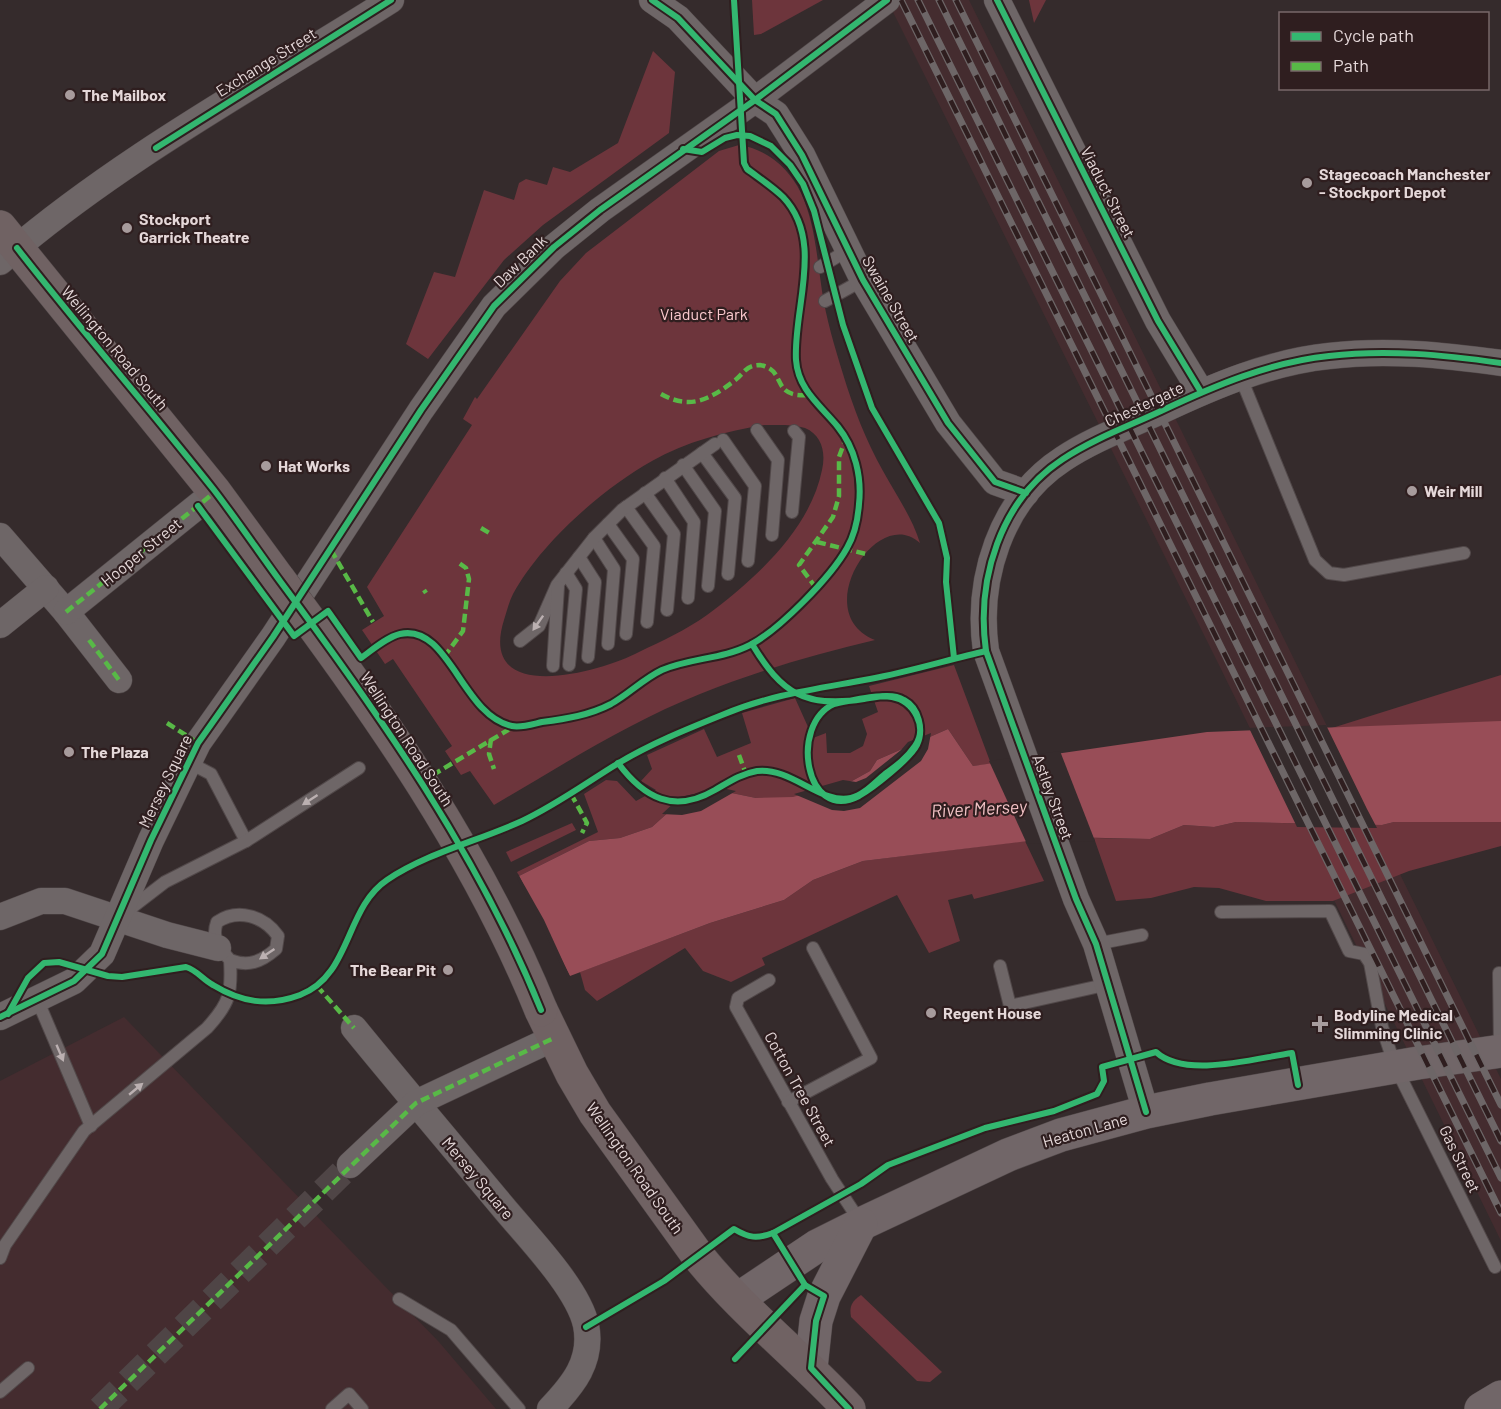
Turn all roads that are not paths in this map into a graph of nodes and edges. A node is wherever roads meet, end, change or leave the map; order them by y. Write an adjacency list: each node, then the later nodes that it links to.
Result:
1 (391, 0): 6 (street, Exchange Street)
2 (652, 0): 5 (street)
3 (887, 0): 5 (street, Daw Bank)
4 (998, 0): 12 (street, Viaduct Street)
5 (755, 100): 7 (street, Swaine Street); 41 (street, Daw Bank)
6 (6, 246): 18 (highway, Wellington Road South)
7 (855, 264): 8 (lane); 9 (lane); 20 (street, Swaine Street)
8 (820, 267)
9 (825, 301)
10 (1501, 363): 11 (street, Chestergate)
11 (1241, 378): 12 (street, Chestergate); 27 (lane)
12 (1201, 392): 20 (street, Chestergate)
13 (757, 430): 24 (lane)
14 (794, 430): 22 (lane)
15 (702, 453): 16 (lane); 29 (lane); 31 (lane)
16 (682, 465): 17 (lane); 33 (lane)
17 (665, 478): 19 (lane); 35 (lane)
18 (215, 492): 37 (street, Hooper Street); 64 (highway, Wellington Road South, bridge)
19 (645, 493): 21 (lane); 36 (lane)
20 (1026, 493): 55 (street, Astley Street)
21 (626, 507): 23 (lane); 38 (lane)
22 (792, 512)
23 (608, 524): 26 (lane); 40 (lane)
24 (772, 535)
25 (0, 536): 34 (street)
26 (594, 538): 28 (lane); 43 (lane)
27 (1464, 553)
28 (579, 557): 30 (lane); 44 (lane)
29 (748, 561)
30 (566, 573): 32 (lane); 45 (lane)
31 (728, 574)
32 (557, 585): 42 (lane, one-way to 42); 46 (lane)
33 (708, 586)
34 (46, 588): 37 (street); 39 (street)
35 (688, 597)
36 (667, 610)
37 (66, 612): 47 (street)
38 (647, 622)
39 (0, 625)
40 (626, 634)
41 (273, 637): 48 (street, Mersey Square)
42 (520, 641)
43 (608, 644)
44 (588, 657)
45 (569, 664)
46 (553, 666)
47 (119, 680)
48 (188, 762): 50 (lane); 53 (street, Mersey Square)
49 (359, 768): 50 (lane, one-way to 50)
50 (246, 841): 53 (lane)
51 (1221, 912): 67 (lane, Gas Street)
52 (0, 917): 53 (street)
53 (119, 917): 57 (street); 62 (street)
54 (1142, 935): 55 (lane)
55 (1096, 944): 61 (street, Astley Street)
56 (813, 948): 68 (lane)
57 (224, 954): 57 (lane, one-way to 57); 71 (lane, one-way to 57)
58 (1000, 966): 61 (lane)
59 (1499, 973): 66 (lane)
60 (769, 980): 68 (lane, Cotton Tree Street)
61 (1109, 984): 70 (street, Astley Street)
62 (37, 999): 63 (street); 71 (lane, one-way to 71)
63 (0, 1017)
64 (547, 1024): 69 (street); 77 (highway, Wellington Road South)
65 (354, 1028): 69 (street, Mersey Square)
66 (1501, 1051): 67 (main road, Heaton Lane)
67 (1395, 1066): 70 (main road, Heaton Lane); 75 (lane, Gas Street)
68 (789, 1102): 73 (lane, Cotton Tree Street)
69 (416, 1103): 72 (street); 85 (street, Mersey Square)
70 (1146, 1112): 73 (main road, Heaton Lane)
71 (91, 1126): 74 (lane)
72 (350, 1166)
73 (861, 1224): 77 (main road, Heaton Lane); 79 (main road)
74 (0, 1258)
75 (1495, 1267)
76 (399, 1299): 82 (lane)
77 (738, 1299): 79 (highway, Wellington Road South)
78 (28, 1368): 80 (lane)
79 (811, 1368): 86 (highway, Wellington Road South)
80 (0, 1392)
81 (1501, 1396): 87 (main road)
82 (516, 1406)
83 (332, 1409): 84 (lane)
84 (362, 1409)
85 (550, 1409)
86 (849, 1409)
87 (1481, 1409)

